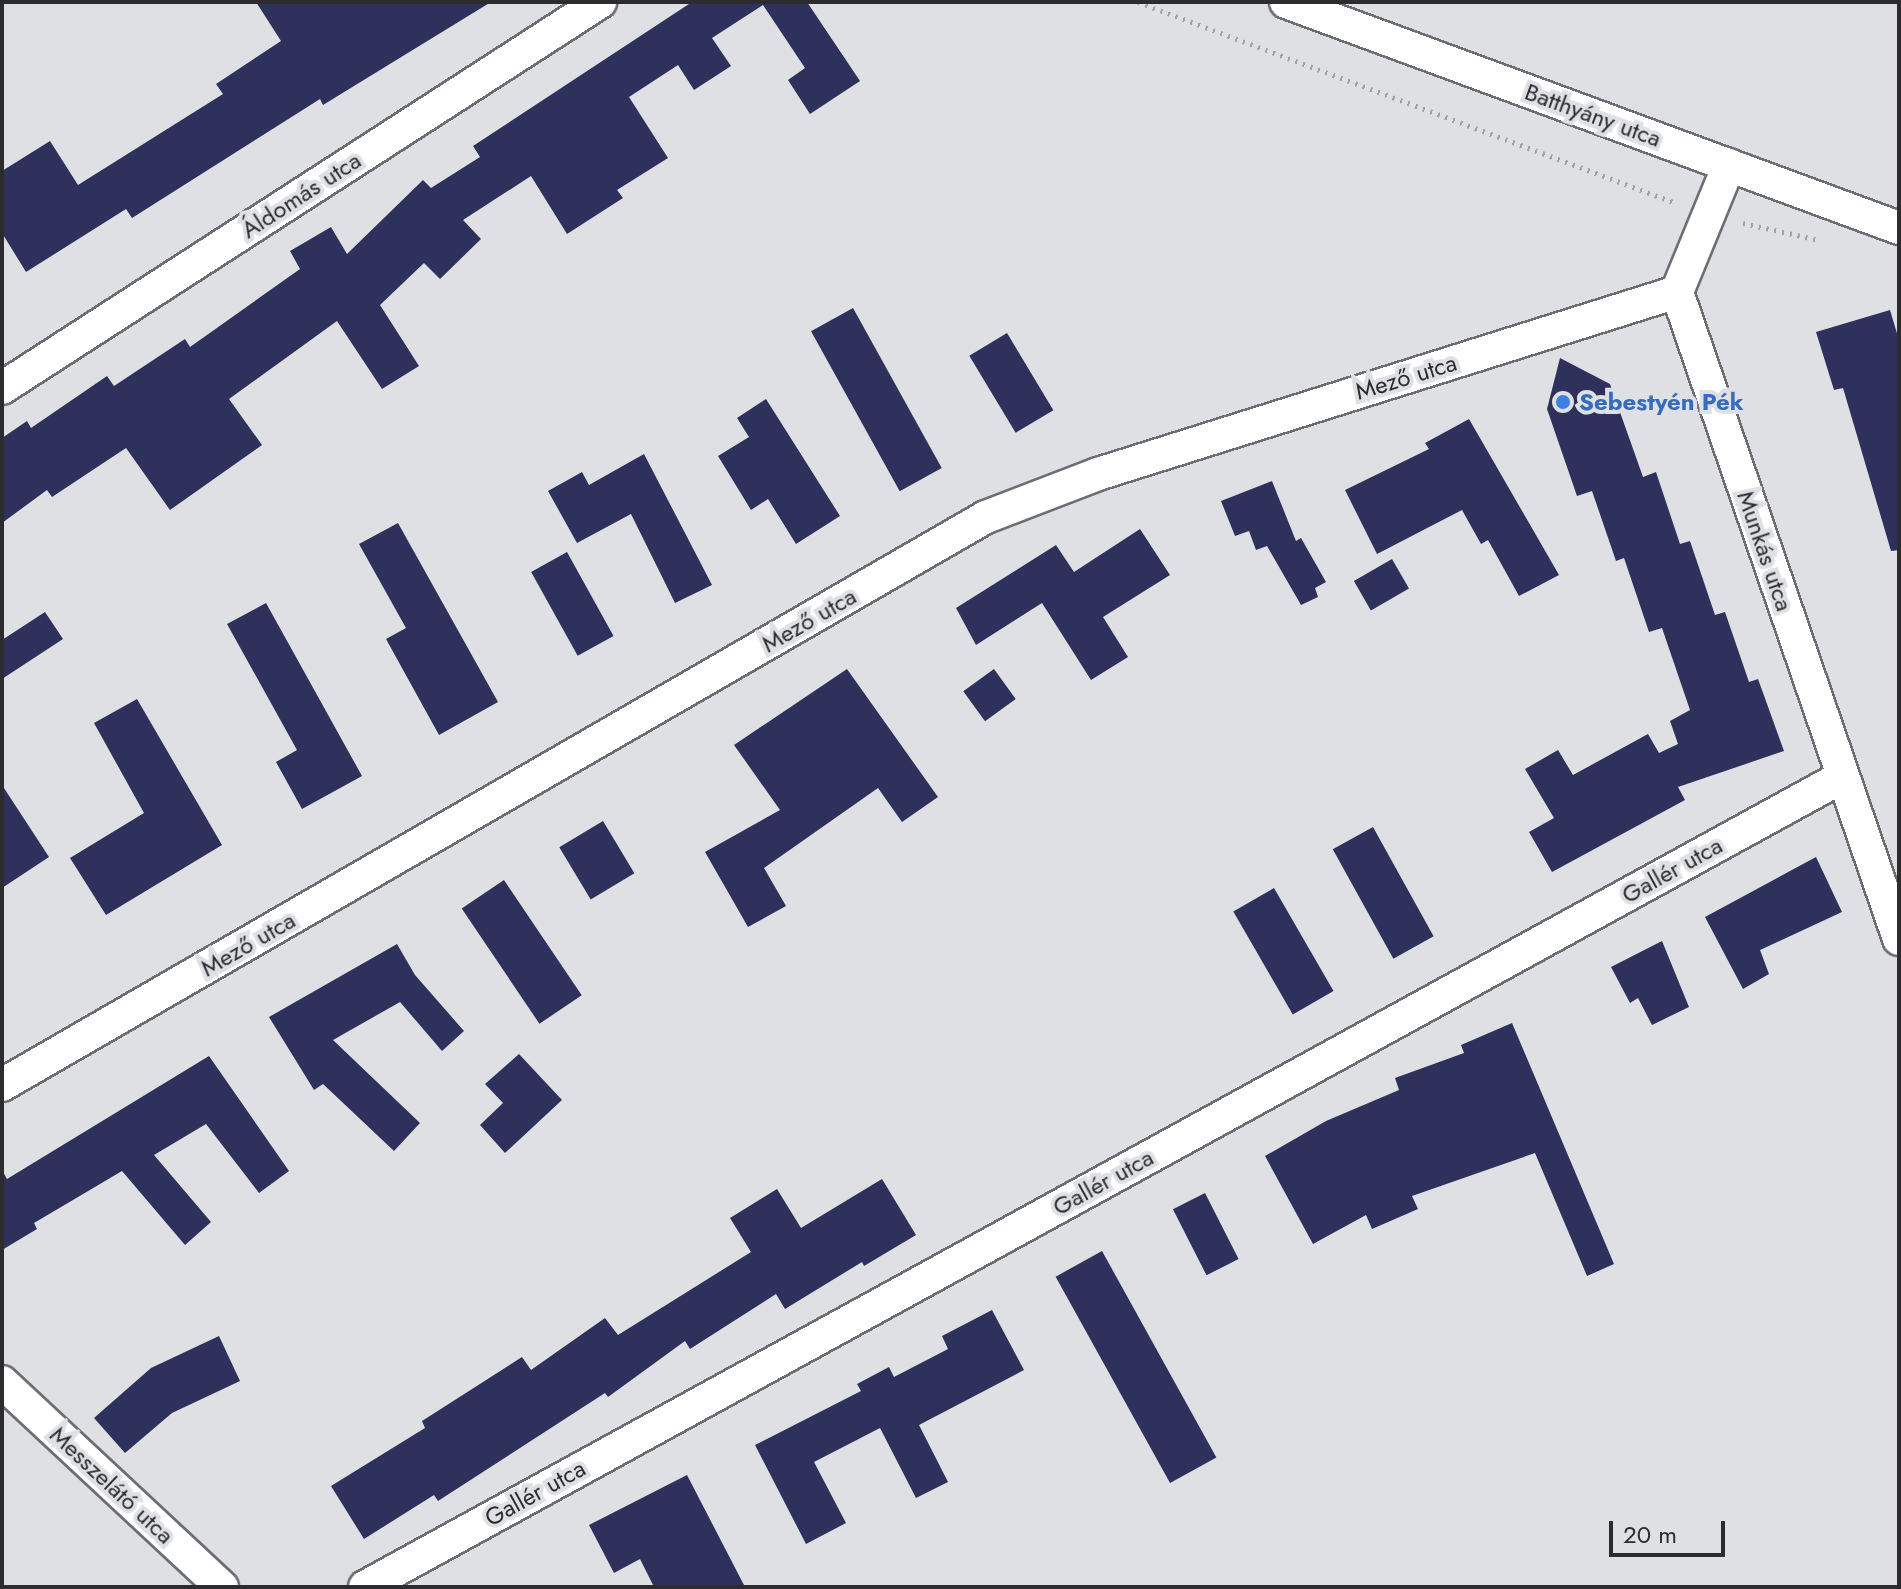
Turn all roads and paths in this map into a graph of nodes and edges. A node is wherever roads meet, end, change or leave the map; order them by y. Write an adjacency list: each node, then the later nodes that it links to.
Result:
1 (600, 2): 9 (street, Áldomás utca)
2 (1138, 2): 5 (path)
3 (1286, 2): 4 (street, Batthyány utca)
4 (1729, 165): 5 (street); 6 (street, Batthyány utca)
5 (1709, 215): 7 (path); 8 (street)
6 (1899, 228)
7 (1825, 241)
8 (1677, 292): 10 (street, Munkás utca); 12 (street, Mező utca)
9 (2, 388)
10 (1842, 777): 11 (street, Munkás utca); 15 (street, Gallér utca)
11 (1899, 939)
12 (2, 1085)
13 (2, 1382): 14 (street, Messzelátó utca)
14 (222, 1587)
15 (365, 1587)

